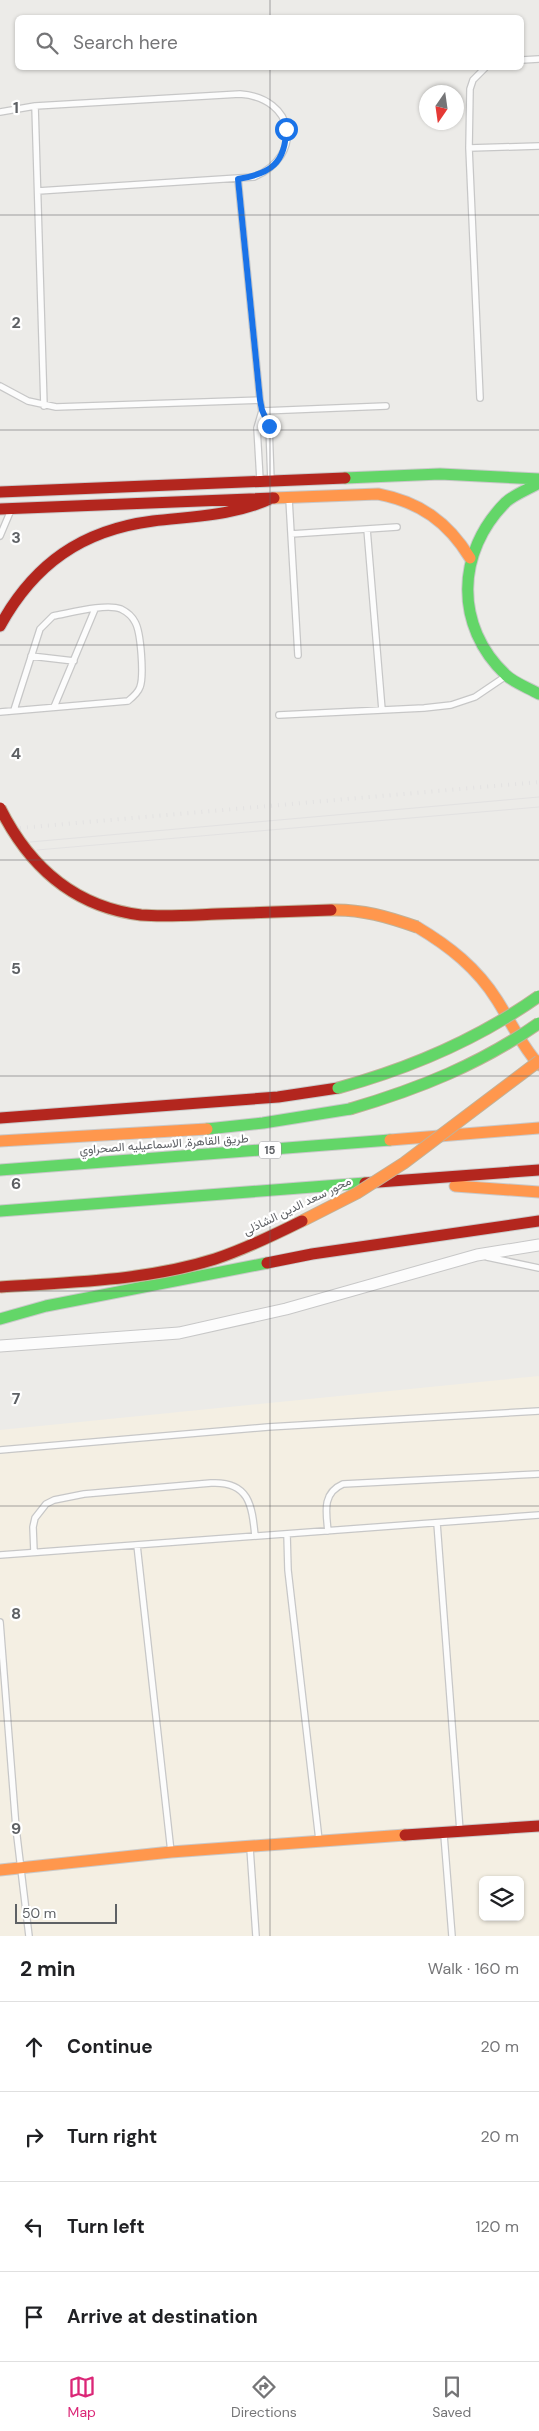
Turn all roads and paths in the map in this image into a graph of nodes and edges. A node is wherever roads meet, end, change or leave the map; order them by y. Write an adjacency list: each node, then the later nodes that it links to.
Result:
1 (539, 58): 2 (lane)
2 (524, 60)
3 (483, 70): 7 (lane)
4 (35, 106): 5 (lane); 8 (lane); 9 (lane)
5 (0, 112)
6 (539, 146): 7 (lane)
7 (469, 148): 11 (lane)
8 (238, 179): 9 (lane); 12 (lane)
9 (38, 191): 13 (lane)
10 (0, 386): 13 (lane)
11 (480, 398)
12 (260, 400): 13 (lane); 15 (lane)
13 (44, 406)
14 (386, 406): 15 (lane)
15 (262, 410): 16 (lane); 16 (lane)
16 (266, 481): 17 (main road); 18 (main road); 20 (main road)
17 (539, 481): 26 (main road)
18 (0, 492)
19 (289, 497): 20 (main road); 24 (lane); 26 (main road)
20 (272, 498): 21 (main road); 28 (main road)
21 (6, 508): 25 (lane)
22 (397, 527): 23 (lane)
23 (367, 529): 24 (lane); 36 (lane)
24 (291, 534): 29 (lane)
25 (0, 536)
26 (470, 558): 32 (main road)
27 (95, 609): 30 (lane); 31 (lane); 34 (lane)
28 (0, 626)
29 (298, 655)
30 (31, 656): 31 (lane); 35 (lane)
31 (74, 661): 34 (lane)
32 (507, 675): 33 (main road); 36 (lane)
33 (539, 694)
34 (54, 707): 35 (lane)
35 (14, 710): 37 (lane)
36 (382, 710): 38 (lane)
37 (0, 712)
38 (278, 715)
39 (0, 808): 43 (main road, bridge)
40 (539, 996): 44 (main road, bridge)
41 (539, 1023): 46 (main road, bridge)
42 (539, 1061): 56 (main road, محور سعد الدين الشاذلى, bridge)
43 (539, 1065)
44 (0, 1118)
45 (539, 1128): 47 (main road, طريق القاهرة, الاسماعيليه الصحراوي / 15)
46 (0, 1141)
47 (0, 1170)
48 (539, 1170): 49 (main road)
49 (395, 1182): 50 (main road); 51 (main road)
50 (539, 1192)
51 (0, 1211)
52 (539, 1221): 57 (main road)
53 (539, 1245): 54 (street)
54 (477, 1255): 55 (lane); 60 (street)
55 (539, 1268)
56 (0, 1287)
57 (46, 1306): 58 (main road); 59 (main road)
58 (0, 1309)
59 (0, 1319)
60 (0, 1346)
61 (539, 1411): 62 (lane)
62 (0, 1450)
63 (539, 1474): 66 (lane)
64 (539, 1516): 65 (lane)
65 (437, 1523): 66 (lane); 74 (lane)
66 (328, 1531): 67 (lane)
67 (286, 1534): 68 (lane); 76 (lane)
68 (255, 1536): 69 (lane); 70 (lane)
69 (137, 1545): 70 (lane); 78 (lane)
70 (34, 1552): 71 (lane)
71 (0, 1555)
72 (0, 1622): 79 (lane)
73 (539, 1826): 74 (main road)
74 (460, 1831): 75 (main road)
75 (444, 1832): 76 (main road); 83 (lane)
76 (319, 1842): 77 (main road)
77 (250, 1846): 78 (main road); 82 (lane)
78 (171, 1852): 79 (main road)
79 (21, 1868): 80 (main road); 81 (lane)
80 (0, 1870)
81 (29, 1936)
82 (256, 1936)
83 (452, 1936)

